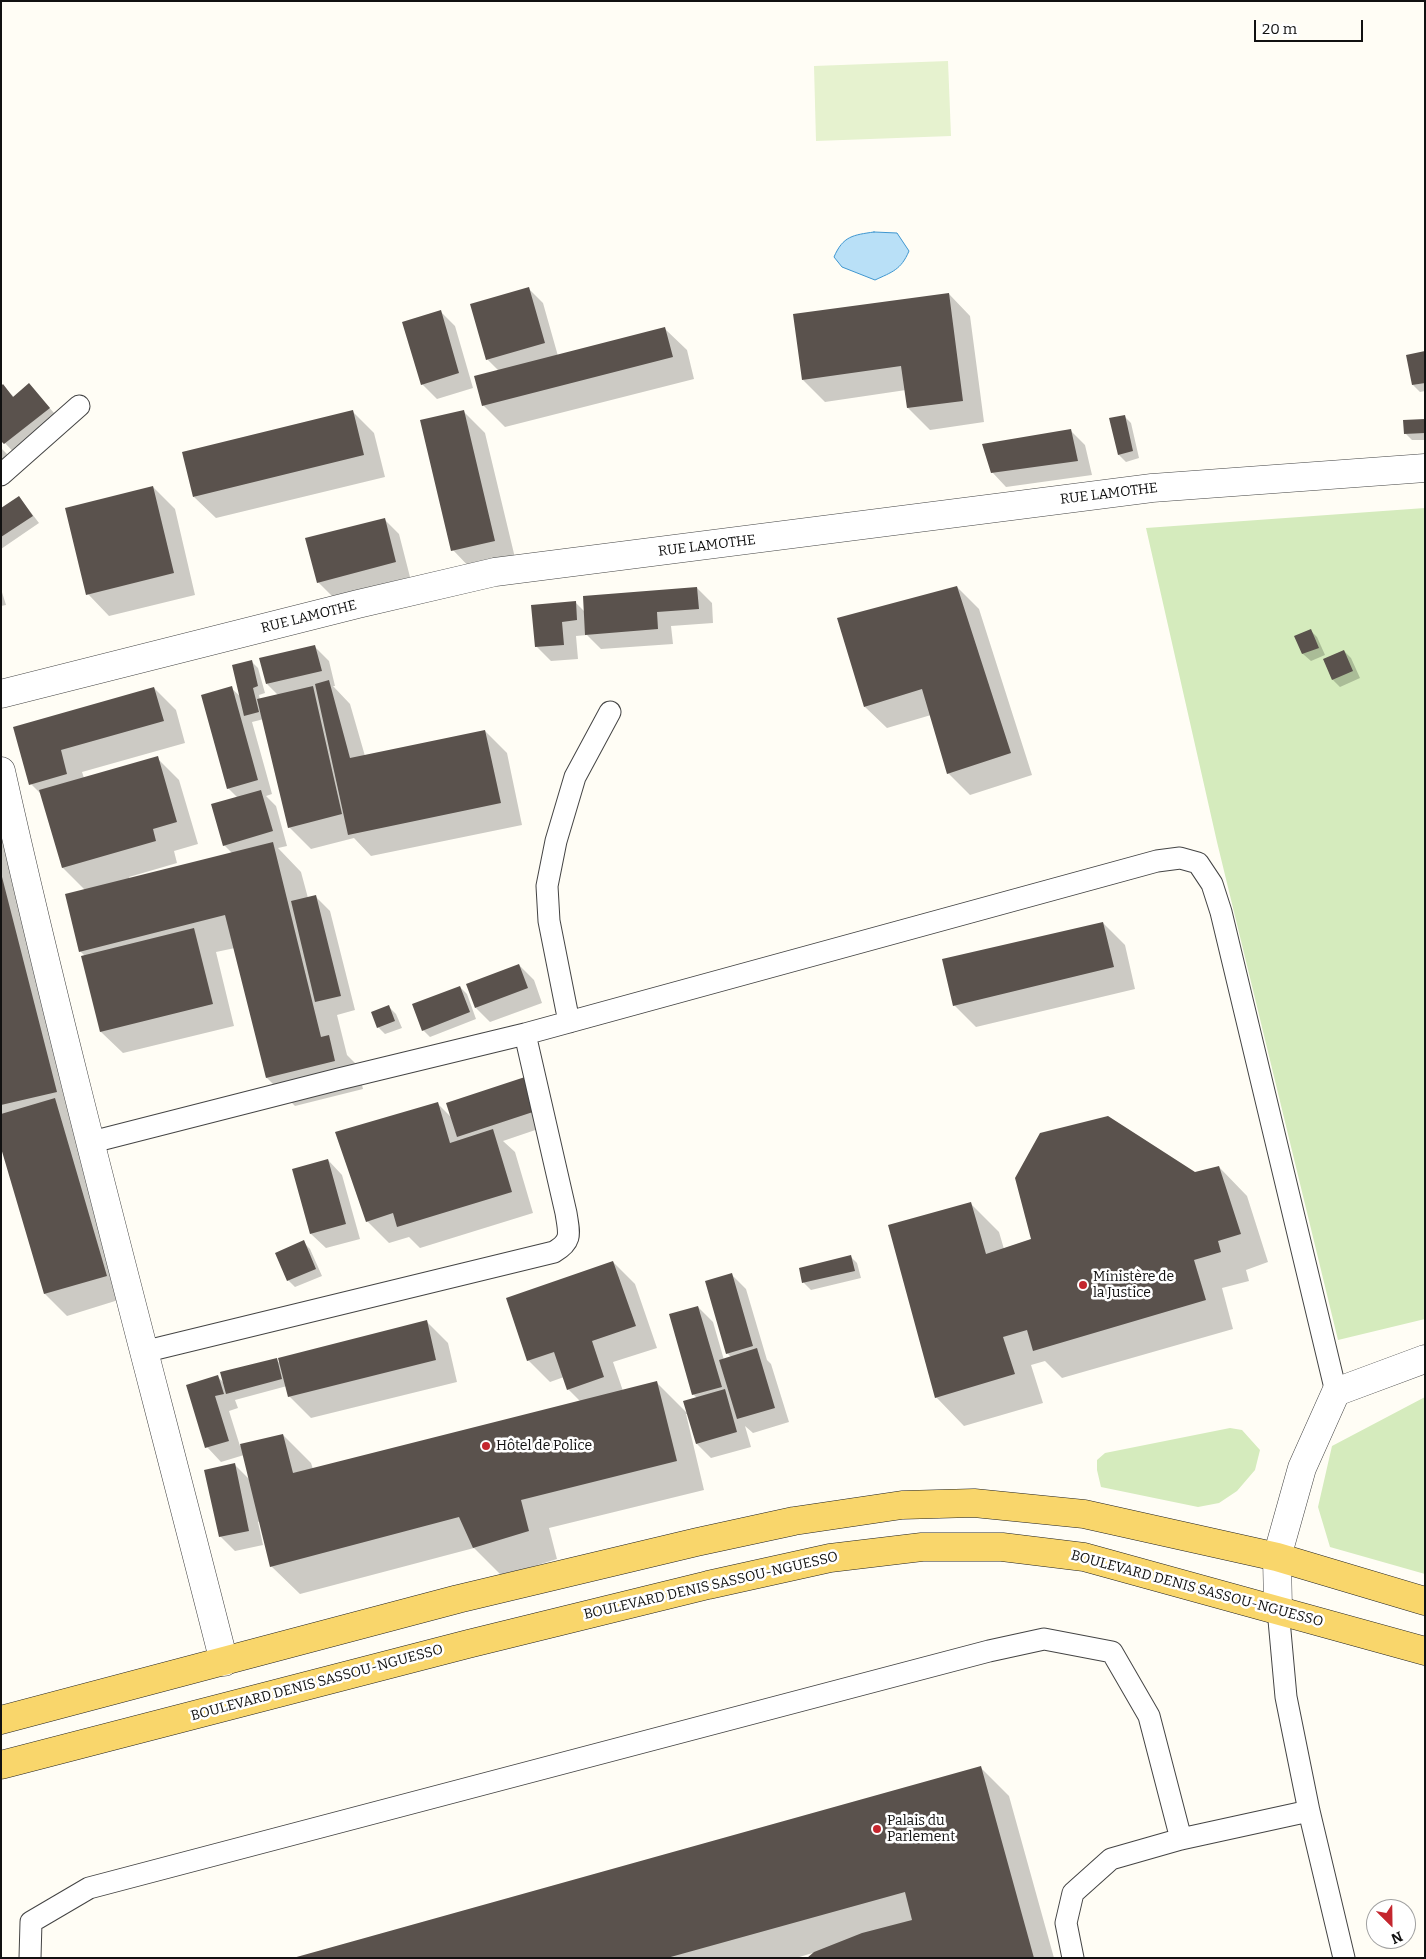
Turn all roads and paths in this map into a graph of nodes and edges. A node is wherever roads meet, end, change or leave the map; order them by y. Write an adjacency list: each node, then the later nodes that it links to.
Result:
1 (79, 406): 3 (lane)
2 (1425, 468): 4 (street, RUE LAMOTHE)
3 (1, 475)
4 (1, 694)
5 (610, 712): 7 (lane)
6 (1, 771): 9 (street)
7 (569, 1022): 8 (lane); 12 (lane)
8 (525, 1034): 9 (lane); 10 (lane)
9 (92, 1142): 10 (street)
10 (143, 1352): 17 (street)
11 (1425, 1359): 12 (street)
12 (1336, 1392): 13 (street)
13 (1277, 1557): 14 (main road); 15 (street); 17 (main road)
14 (1425, 1601)
15 (1278, 1609): 16 (main road, BOULEVARD DENIS SASSOU-NGUESSO); 19 (main road, BOULEVARD DENIS SASSOU-NGUESSO); 20 (lane)
16 (1425, 1651)
17 (224, 1662): 18 (main road)
18 (1, 1720)
19 (1, 1765)
20 (1309, 1811): 21 (lane); 24 (lane)
21 (1181, 1840): 22 (lane); 23 (lane)
22 (30, 1958)
23 (1073, 1958)
24 (1344, 1958)

